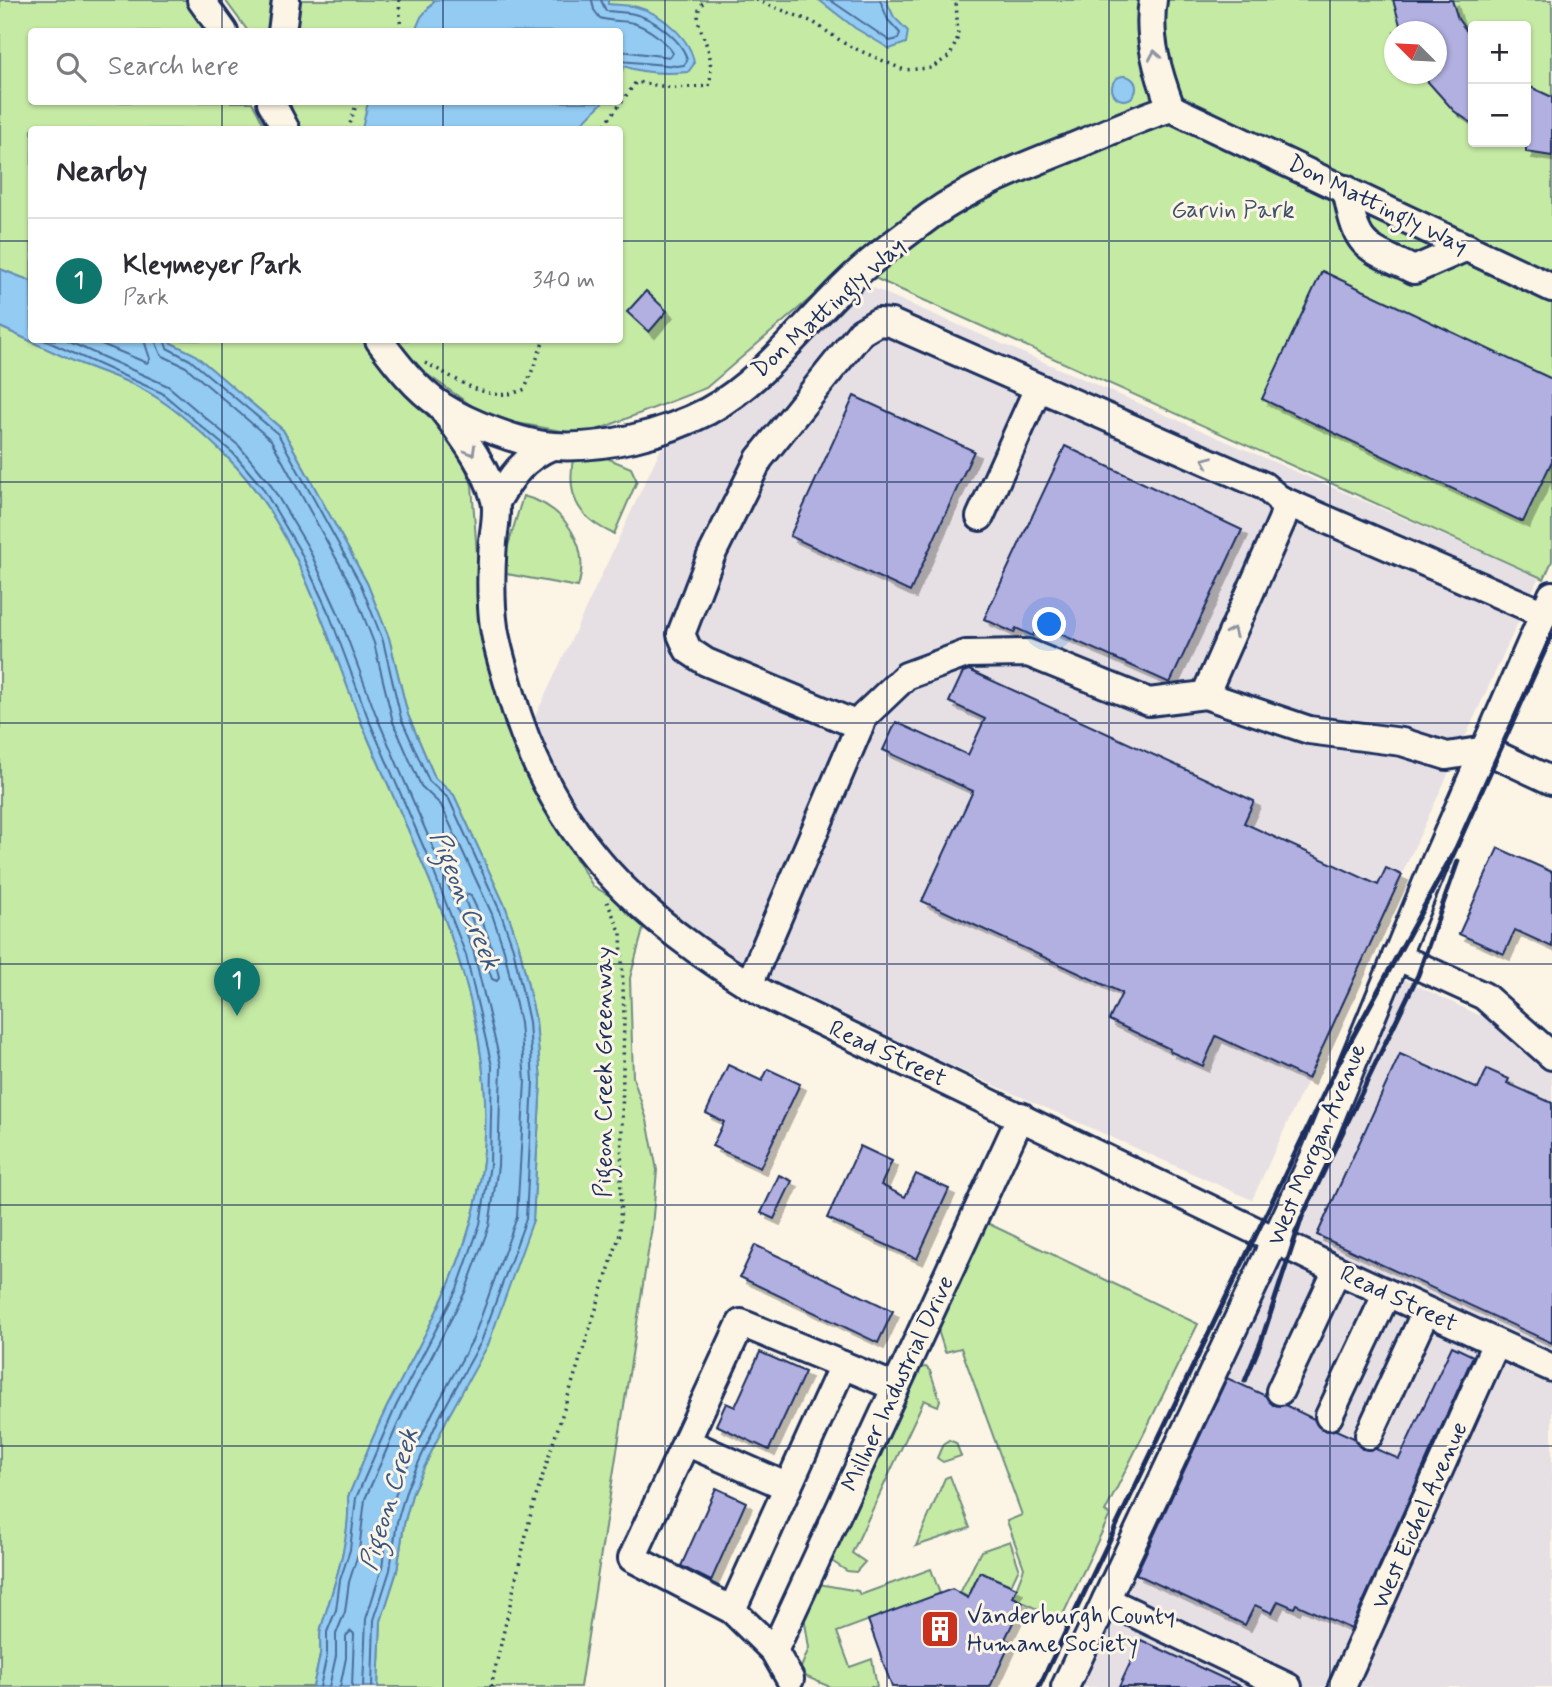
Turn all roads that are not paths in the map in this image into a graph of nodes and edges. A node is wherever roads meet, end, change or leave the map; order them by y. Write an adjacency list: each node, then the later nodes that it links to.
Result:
1 (201, 0): 4 (street)
2 (286, 0): 5 (street)
3 (1153, 0): 7 (street, one-way to 3)
4 (221, 28)
5 (282, 28)
6 (273, 105): 8 (street)
7 (1171, 108): 9 (street, Don Mattingly Way); 15 (street, Don Mattingly Way)
8 (285, 119)
9 (1346, 189): 10 (street, Don Mattingly Way); 10 (street)
10 (1467, 247): 11 (street, Don Mattingly Way)
11 (1552, 288)
12 (381, 343): 14 (street, Don Mattingly Way)
13 (1038, 388): 16 (street, one-way to 13); 18 (street); 21 (street)
14 (439, 404): 15 (street, Don Mattingly Way); 17 (street, Read Street, one-way to 17)
15 (552, 446): 17 (street, Read Street)
16 (1279, 499): 19 (street); 20 (street, one-way to 16)
17 (496, 502): 25 (street, Read Street)
18 (980, 517)
19 (1548, 604): 22 (street, West Morgan Avenue)
20 (1205, 695): 21 (street); 22 (street)
21 (860, 726): 25 (street)
22 (1486, 750): 23 (street); 24 (street, West Morgan Avenue)
23 (1552, 781)
24 (1396, 956): 26 (street); 28 (street, West Morgan Avenue)
25 (750, 985): 27 (street, Read Street)
26 (1552, 1056)
27 (1021, 1116): 28 (street, Read Street); 35 (street, Millner Industrial Drive)
28 (1276, 1239): 29 (street, Read Street); 41 (street, West Morgan Avenue)
29 (1337, 1270): 30 (street, Read Street); 36 (street)
30 (1387, 1293): 31 (street, Read Street); 37 (street)
31 (1426, 1311): 32 (street, Read Street); 38 (street)
32 (1496, 1343): 34 (street, Read Street); 47 (street, West Eichel Avenue)
33 (843, 1365): 35 (street); 39 (street); 40 (street)
34 (1552, 1368)
35 (895, 1387): 43 (street, Millner Industrial Drive)
36 (1280, 1391)
37 (1329, 1416)
38 (1369, 1435)
39 (686, 1442): 40 (street); 42 (street)
40 (788, 1487): 42 (street)
41 (1106, 1600): 45 (street, West Morgan Avenue); 46 (street)
42 (732, 1610): 43 (street)
43 (774, 1651): 44 (street)
44 (790, 1679)
45 (1065, 1687)
46 (1288, 1687)
47 (1342, 1687)

